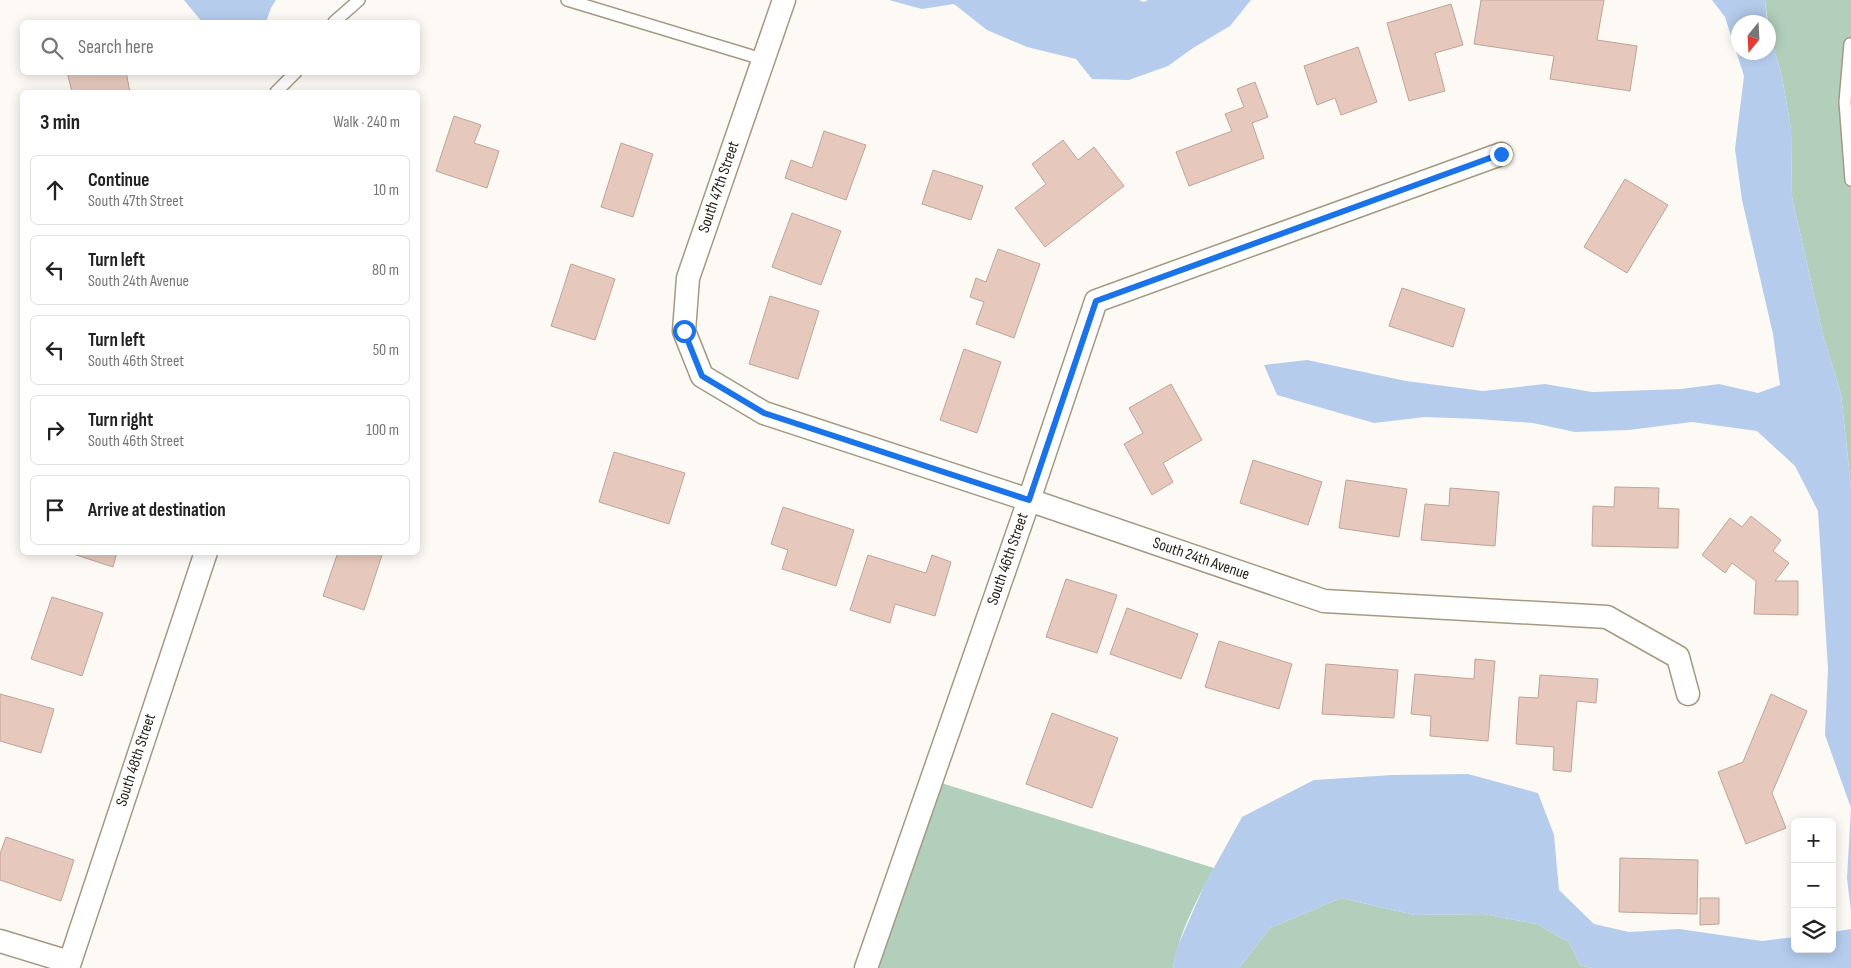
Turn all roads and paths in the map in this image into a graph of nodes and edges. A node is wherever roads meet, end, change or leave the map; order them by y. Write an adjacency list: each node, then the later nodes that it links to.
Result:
1 (359, 0): 4 (lane)
2 (568, 0): 6 (lane)
3 (781, 8): 6 (street, South 47th Street)
4 (336, 20)
5 (1850, 44): 10 (lane)
6 (762, 59): 11 (street, South 47th Street)
7 (293, 75): 8 (lane)
8 (278, 90)
9 (1501, 154): 12 (street, South 46th Street)
10 (1851, 180)
11 (702, 376): 12 (street, South 24th Avenue)
12 (1029, 500): 14 (street, South 24th Avenue); 17 (street, South 46th Street)
13 (205, 555): 16 (street, South 48th Street)
14 (1688, 694)
15 (0, 940): 16 (street)
16 (68, 965)
17 (866, 968)

